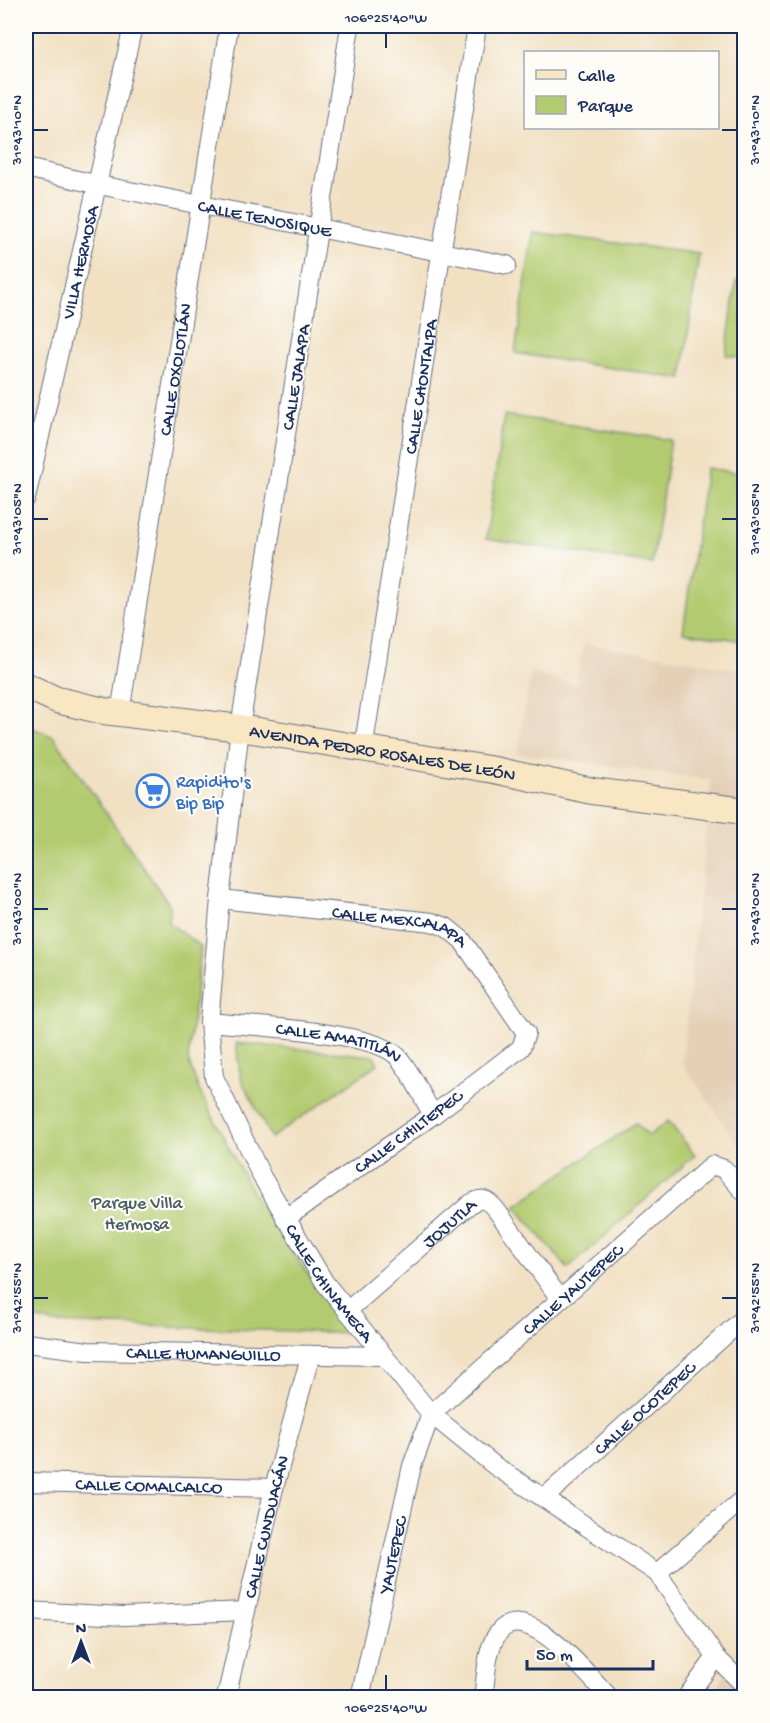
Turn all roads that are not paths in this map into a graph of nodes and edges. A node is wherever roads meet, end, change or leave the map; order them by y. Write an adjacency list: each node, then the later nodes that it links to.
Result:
1 (133, 26): 6 (street, VILLA HERMOSA)
2 (230, 26): 7 (street, CALLE OXOLOTLÁN)
3 (350, 26): 8 (street, CALLE JALAPA)
4 (477, 26): 9 (street, CALLE CHONTALPA)
5 (26, 168): 6 (street, CALLE TENOSIQUE)
6 (99, 185): 7 (street, CALLE TENOSIQUE); 11 (street, VILLA HERMOSA)
7 (201, 204): 8 (street, CALLE TENOSIQUE); 13 (street, CALLE OXOLOTLÁN)
8 (318, 226): 9 (street, CALLE TENOSIQUE); 14 (street, CALLE JALAPA)
9 (441, 254): 10 (street, CALLE TENOSIQUE); 15 (street, CALLE CHONTALPA)
10 (507, 265)
11 (26, 498)
12 (26, 686): 13 (main road, AVENIDA PEDRO ROSALES DE LEÓN)
13 (120, 713): 14 (main road, AVENIDA PEDRO ROSALES DE LEÓN)
14 (240, 728): 15 (main road, AVENIDA PEDRO ROSALES DE LEÓN); 17 (street, CALLE CHINAMECA)
15 (363, 750): 16 (main road, AVENIDA PEDRO ROSALES DE LEÓN)
16 (744, 811)
17 (220, 899): 18 (street, CALLE CHINAMECA); 19 (street, CALLE MEXCALAPA)
18 (209, 1022): 20 (street, CALLE AMATITLÁN); 22 (street, CALLE CHINAMECA)
19 (526, 1038): 20 (street, CALLE CHILTEPEC)
20 (433, 1115): 22 (street, CALLE CHILTEPEC)
21 (744, 1192): 23 (street, CALLE YAUTEPEC)
22 (285, 1219): 24 (street, CALLE CHINAMECA)
23 (560, 1299): 24 (street, JOJUTLA); 29 (street, CALLE YAUTEPEC)
24 (347, 1311): 27 (street, CALLE CHINAMECA)
25 (744, 1318): 32 (street, CALLE OCOTEPEC)
26 (26, 1343): 28 (street, CALLE HUMANGUILLO)
27 (384, 1356): 28 (street, CALLE HUMANGUILLO); 29 (street, CALLE CHINAMECA)
28 (310, 1357): 31 (street, CALLE CUNDUACÁN)
29 (431, 1414): 32 (street, CALLE CHINAMECA); 40 (street, YAUTEPEC)
30 (26, 1482): 31 (street, CALLE COMALCALCO)
31 (274, 1488): 36 (street, CALLE CUNDUACÁN)
32 (544, 1498): 34 (street, CALLE CHINAMECA)
33 (744, 1498): 34 (street)
34 (657, 1573): 37 (street, CALLE CHINAMECA)
35 (26, 1611): 36 (street)
36 (246, 1611): 39 (street, CALLE CUNDUACÁN)
37 (716, 1657): 38 (street, CALLE CHINAMECA); 43 (street)
38 (742, 1678)
39 (226, 1698)
40 (360, 1698)
41 (483, 1698): 42 (street)
42 (610, 1698)
43 (686, 1698)

